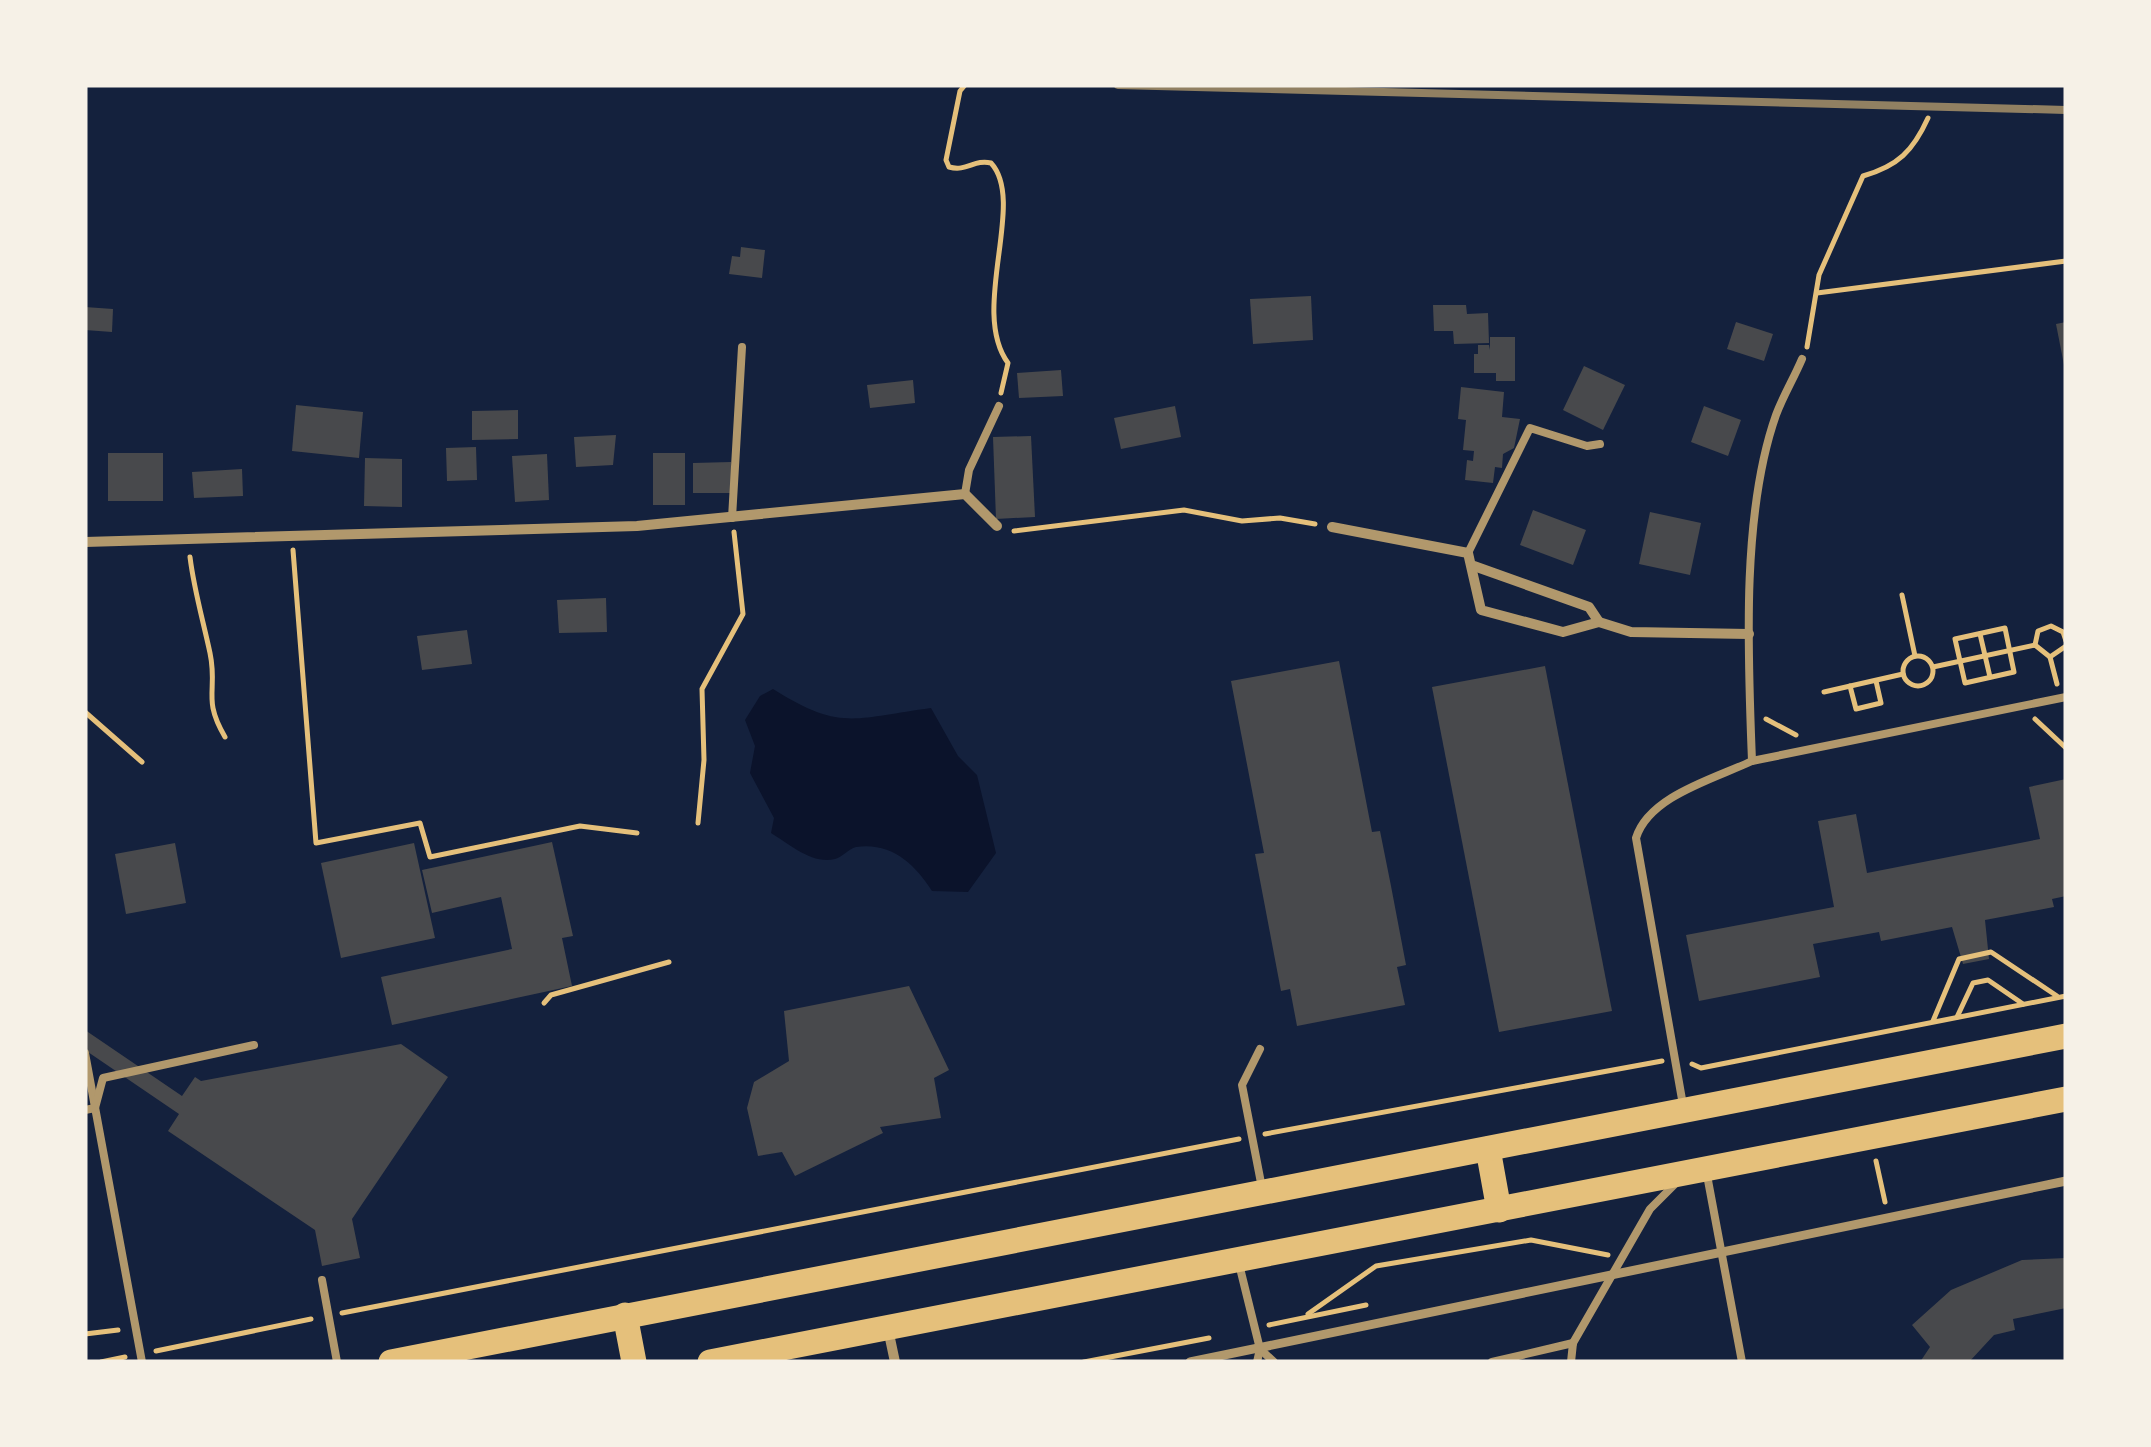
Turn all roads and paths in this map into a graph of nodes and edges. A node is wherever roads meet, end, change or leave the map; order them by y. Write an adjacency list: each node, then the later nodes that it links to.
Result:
1 (966, 85): 7 (path)
2 (1928, 118): 4 (path)
3 (2066, 261): 4 (path)
4 (1817, 292): 6 (path)
5 (742, 347): 10 (lane)
6 (1802, 359): 20 (lane)
7 (999, 406): 9 (lane)
8 (1600, 444): 16 (lane)
9 (965, 494): 10 (street); 11 (street)
10 (732, 518): 13 (street); 44 (path)
11 (997, 526): 12 (path)
12 (1332, 527): 16 (street)
13 (292, 537): 14 (street); 45 (path)
14 (188, 540): 15 (street); 39 (path)
15 (85, 542)
16 (1468, 554): 17 (street)
17 (1474, 566): 19 (street); 19 (street)
18 (1902, 595): 25 (path)
19 (1599, 622): 20 (street)
20 (1750, 634): 37 (lane)
21 (1980, 634): 24 (path); 26 (path); 28 (path)
22 (2066, 644): 23 (path); 27 (path)
23 (2035, 645): 24 (path); 27 (path)
24 (2009, 650): 26 (path); 31 (path)
25 (1915, 656): 29 (path); 30 (path)
26 (1985, 656): 28 (path); 31 (path)
27 (2050, 657): 35 (path)
28 (1960, 662): 29 (path); 31 (path)
29 (1933, 668): 30 (path)
30 (1904, 674): 32 (path)
31 (1990, 678)
32 (1876, 680): 33 (path); 33 (path)
33 (1850, 686): 34 (path)
34 (1824, 692)
35 (2063, 698): 36 (lane)
36 (2022, 706): 40 (lane); 41 (path)
37 (1750, 710): 40 (path); 42 (lane)
38 (85, 712): 43 (path)
39 (226, 737)
40 (1824, 748): 42 (lane)
41 (2066, 748)
42 (1752, 761): 58 (lane)
43 (142, 762)
44 (698, 822)
45 (637, 833)
46 (668, 962): 48 (path)
47 (2062, 997): 49 (path); 51 (path)
48 (544, 1003)
49 (2023, 1004): 50 (path); 50 (path)
50 (1956, 1017): 51 (path)
51 (1933, 1022): 53 (path)
52 (2066, 1036): 61 (main road)
53 (1852, 1038): 56 (path); 58 (path)
54 (254, 1045): 60 (lane)
55 (1260, 1048): 62 (lane)
56 (1854, 1050)
57 (85, 1053): 60 (lane)
58 (1675, 1058): 61 (lane); 62 (path)
59 (2066, 1100): 65 (main road)
60 (90, 1109): 83 (lane)
61 (1684, 1110): 63 (main road)
62 (1252, 1136): 67 (lane); 76 (path)
63 (1488, 1149): 67 (main road); 68 (main road)
64 (1876, 1161): 69 (path)
65 (1695, 1173): 68 (main road); 70 (lane); 71 (lane)
66 (2066, 1181): 69 (street)
67 (1263, 1192): 75 (main road)
68 (1499, 1210): 72 (main road)
69 (1889, 1216): 70 (street)
70 (1722, 1251): 73 (street); 95 (lane)
71 (1625, 1258): 73 (lane); 77 (path)
72 (1238, 1260): 78 (main road); 81 (lane)
73 (1614, 1277): 80 (lane); 81 (street)
74 (322, 1280): 76 (lane)
75 (625, 1315): 86 (main road); 87 (main road)
76 (328, 1316): 83 (path); 85 (lane)
77 (1304, 1316)
78 (888, 1328): 88 (main road); 89 (street)
79 (85, 1334): 82 (path)
80 (1573, 1343): 93 (lane); 94 (lane)
81 (1260, 1348): 90 (street); 91 (lane); 92 (lane)
82 (123, 1358): 83 (path); 84 (path)
83 (142, 1358)
84 (101, 1362)
85 (337, 1362)
86 (391, 1362)
87 (634, 1362)
88 (710, 1362)
89 (895, 1362)
90 (1190, 1362)
91 (1257, 1362)
92 (1274, 1362)
93 (1492, 1362)
94 (1571, 1362)
95 (1742, 1362)

